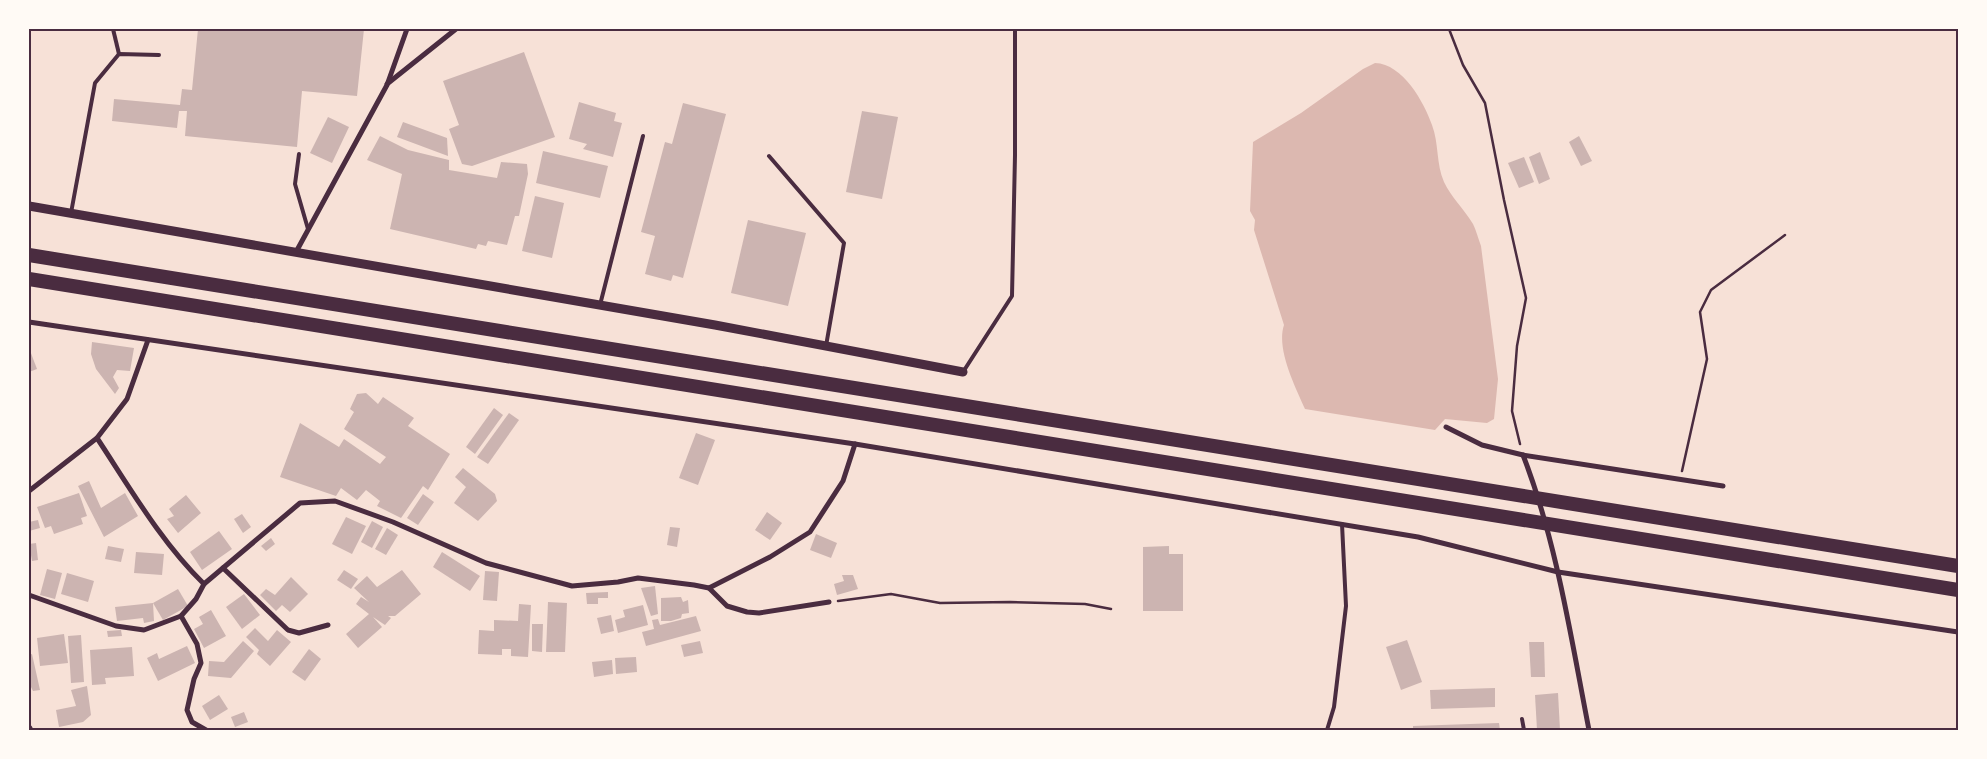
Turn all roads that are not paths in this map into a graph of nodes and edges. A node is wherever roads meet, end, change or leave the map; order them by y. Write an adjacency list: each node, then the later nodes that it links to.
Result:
1 (114, 29): 5 (lane)
2 (407, 29): 7 (street)
3 (456, 29): 7 (street)
4 (1014, 29): 21 (lane)
5 (119, 54): 6 (lane); 12 (lane)
6 (159, 55)
7 (387, 85): 13 (street)
8 (643, 136): 17 (lane)
9 (299, 154): 13 (lane)
10 (770, 156): 20 (lane)
11 (29, 206): 12 (street)
12 (71, 213): 14 (street)
13 (308, 229): 14 (street)
14 (296, 252): 17 (street)
15 (29, 255): 29 (highway)
16 (29, 279): 34 (highway)
17 (600, 305): 20 (street)
18 (29, 322): 19 (street)
19 (148, 340): 23 (street); 24 (street)
20 (826, 346): 21 (street)
21 (963, 372)
22 (1446, 427): 25 (street)
23 (97, 438): 27 (street); 32 (street)
24 (855, 444): 28 (street); 33 (street)
25 (1523, 455): 26 (street); 31 (street)
26 (1724, 486)
27 (29, 491)
28 (1342, 524): 31 (street); 42 (lane)
29 (1958, 566)
30 (224, 568): 32 (street); 33 (street); 38 (street)
31 (1558, 572): 39 (street); 44 (street)
32 (204, 584): 37 (street)
33 (709, 588): 36 (street)
34 (1958, 590)
35 (29, 595): 37 (street)
36 (829, 602)
37 (181, 616): 41 (street)
38 (328, 625)
39 (1958, 632)
40 (1522, 719): 43 (lane)
41 (206, 730)
42 (1327, 730)
43 (1524, 730)
44 (1589, 730)

